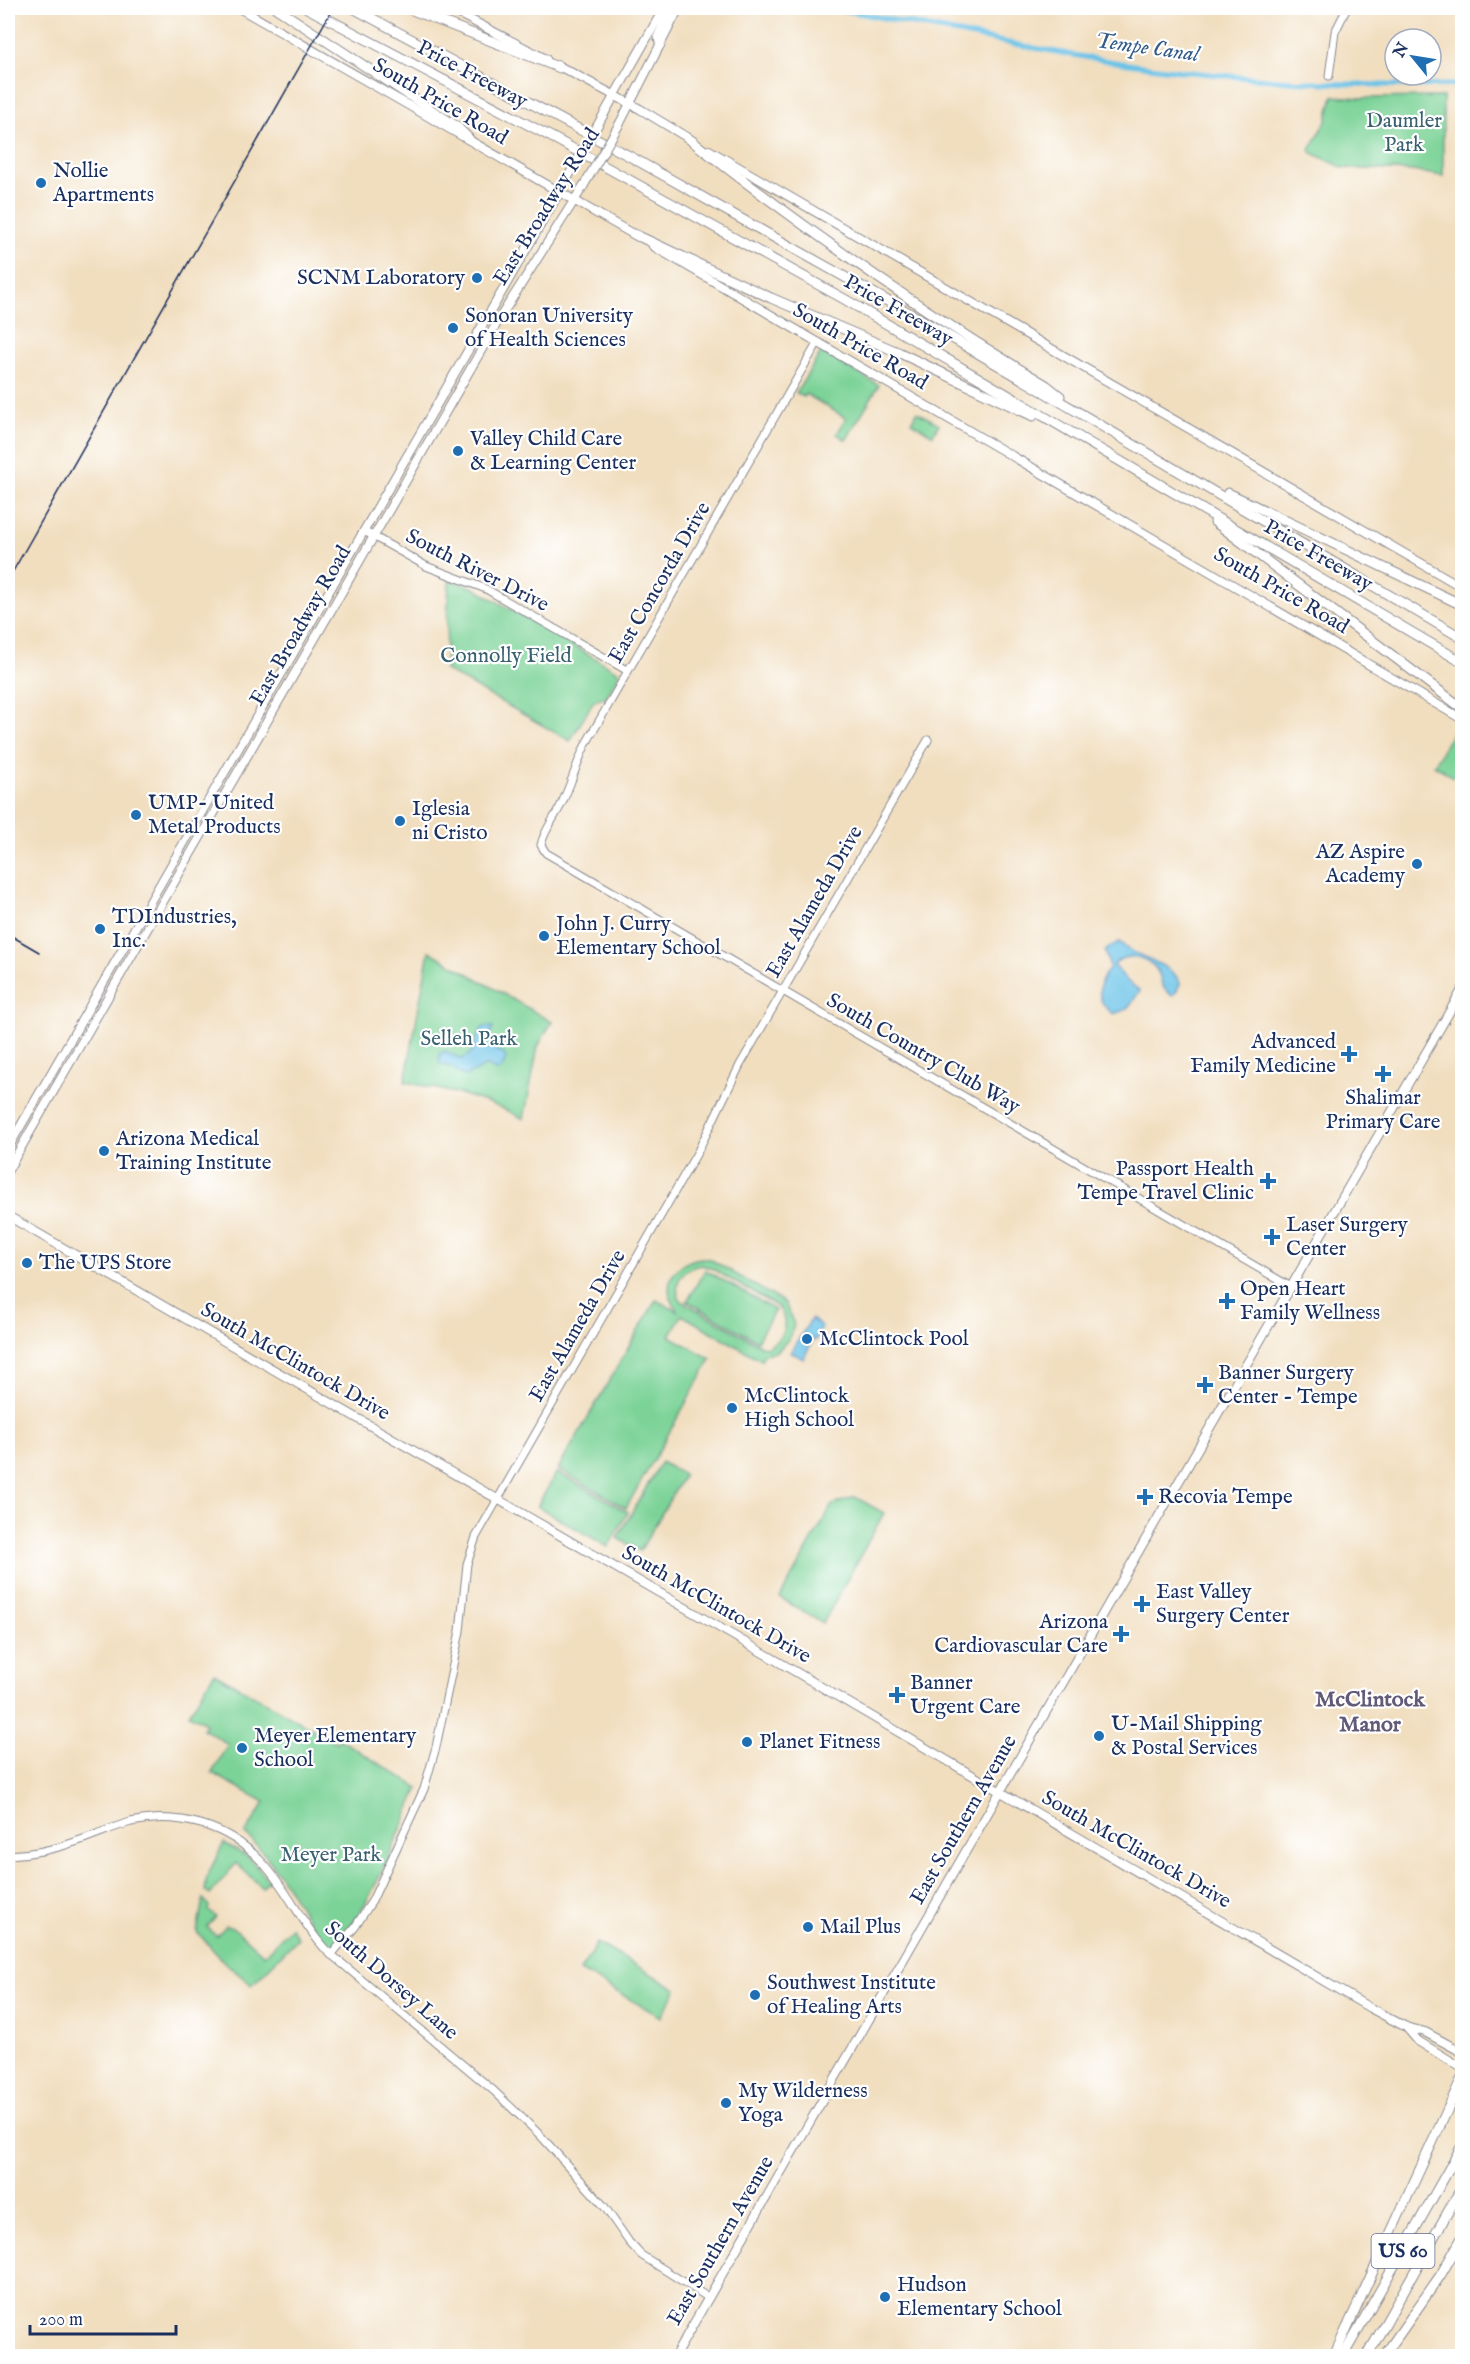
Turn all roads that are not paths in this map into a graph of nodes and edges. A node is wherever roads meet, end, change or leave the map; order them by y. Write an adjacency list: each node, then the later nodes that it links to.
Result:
1 (239, 8): 17 (main road, South Price Road)
2 (276, 8): 17 (highway)
3 (307, 8): 27 (highway, Price Freeway)
4 (353, 8): 26 (highway, Price Freeway)
5 (407, 8): 12 (highway)
6 (448, 8): 12 (main road)
7 (664, 8): 14 (main road, East Broadway Road)
8 (671, 8): 11 (main road)
9 (679, 8): 11 (main road)
10 (1347, 8): 13 (street)
11 (660, 45): 15 (main road, East Broadway Road)
12 (560, 68): 14 (main road)
13 (1329, 76)
14 (614, 96): 15 (main road); 18 (main road, East Broadway Road, bridge)
15 (630, 104): 16 (main road); 19 (main road, East Broadway Road, bridge)
16 (688, 138): 26 (highway); 32 (main road)
17 (468, 139): 18 (main road, South Price Road)
18 (559, 193): 19 (main road, South Price Road); 21 (main road, East Broadway Road)
19 (574, 201): 20 (main road, South Price Road); 22 (main road, East Broadway Road)
20 (634, 234): 23 (main road, South Price Road); 27 (highway)
21 (492, 310): 22 (main road); 24 (main road, East Broadway Road)
22 (501, 316): 25 (main road, East Broadway Road)
23 (818, 342): 38 (street, East Concorda Drive); 40 (main road, South Price Road)
24 (456, 372): 25 (main road); 30 (main road, East Broadway Road)
25 (465, 378): 31 (main road, East Broadway Road)
26 (1088, 418): 28 (highway, Price Freeway)
27 (1076, 436): 29 (highway, Price Freeway)
28 (1185, 474): 33 (highway); 34 (highway, Price Freeway)
29 (1182, 498): 37 (highway, Price Freeway); 39 (highway)
30 (364, 531): 31 (street, South River Drive); 45 (main road, East Broadway Road)
31 (374, 536): 38 (street, South River Drive); 46 (main road, East Broadway Road)
32 (1462, 587)
33 (1462, 605)
34 (1426, 616): 35 (highway); 36 (highway, Price Freeway)
35 (1462, 632)
36 (1462, 638)
37 (1462, 662)
38 (628, 671): 42 (street, East Concorda Drive)
39 (1462, 708)
40 (1462, 719)
41 (928, 740): 44 (street, East Alameda Drive)
42 (541, 845): 44 (street, South Country Club Way)
43 (1462, 990): 52 (main road, East Southern Avenue)
44 (783, 992): 52 (street, South Country Club Way); 53 (street, East Alameda Drive)
45 (58, 1060): 46 (main road); 47 (main road, East Broadway Road)
46 (69, 1062): 48 (main road, East Broadway Road)
47 (43, 1087): 48 (main road); 49 (main road, East Broadway Road)
48 (42, 1109): 50 (main road, East Broadway Road)
49 (8, 1148)
50 (8, 1170)
51 (8, 1216): 53 (main road, South McClintock Drive)
52 (1292, 1287): 54 (main road, East Southern Avenue)
53 (497, 1500): 54 (main road, South McClintock Drive); 56 (street, East Alameda Drive)
54 (1002, 1792): 57 (main road, South McClintock Drive); 64 (main road, East Southern Avenue)
55 (8, 1855): 56 (street, South Dorsey Lane)
56 (331, 1955): 64 (street, South Dorsey Lane)
57 (1406, 2027): 58 (main road, South McClintock Drive); 59 (main road, South McClintock Drive)
58 (1462, 2052)
59 (1462, 2068)
60 (1462, 2079): 66 (highway)
61 (1462, 2146): 67 (highway, US 60)
62 (1462, 2187): 68 (highway, US 60)
63 (1462, 2238): 69 (highway)
64 (709, 2298): 65 (main road, East Southern Avenue)
65 (675, 2356)
66 (1334, 2356)
67 (1343, 2356)
68 (1367, 2356)
69 (1384, 2356)

